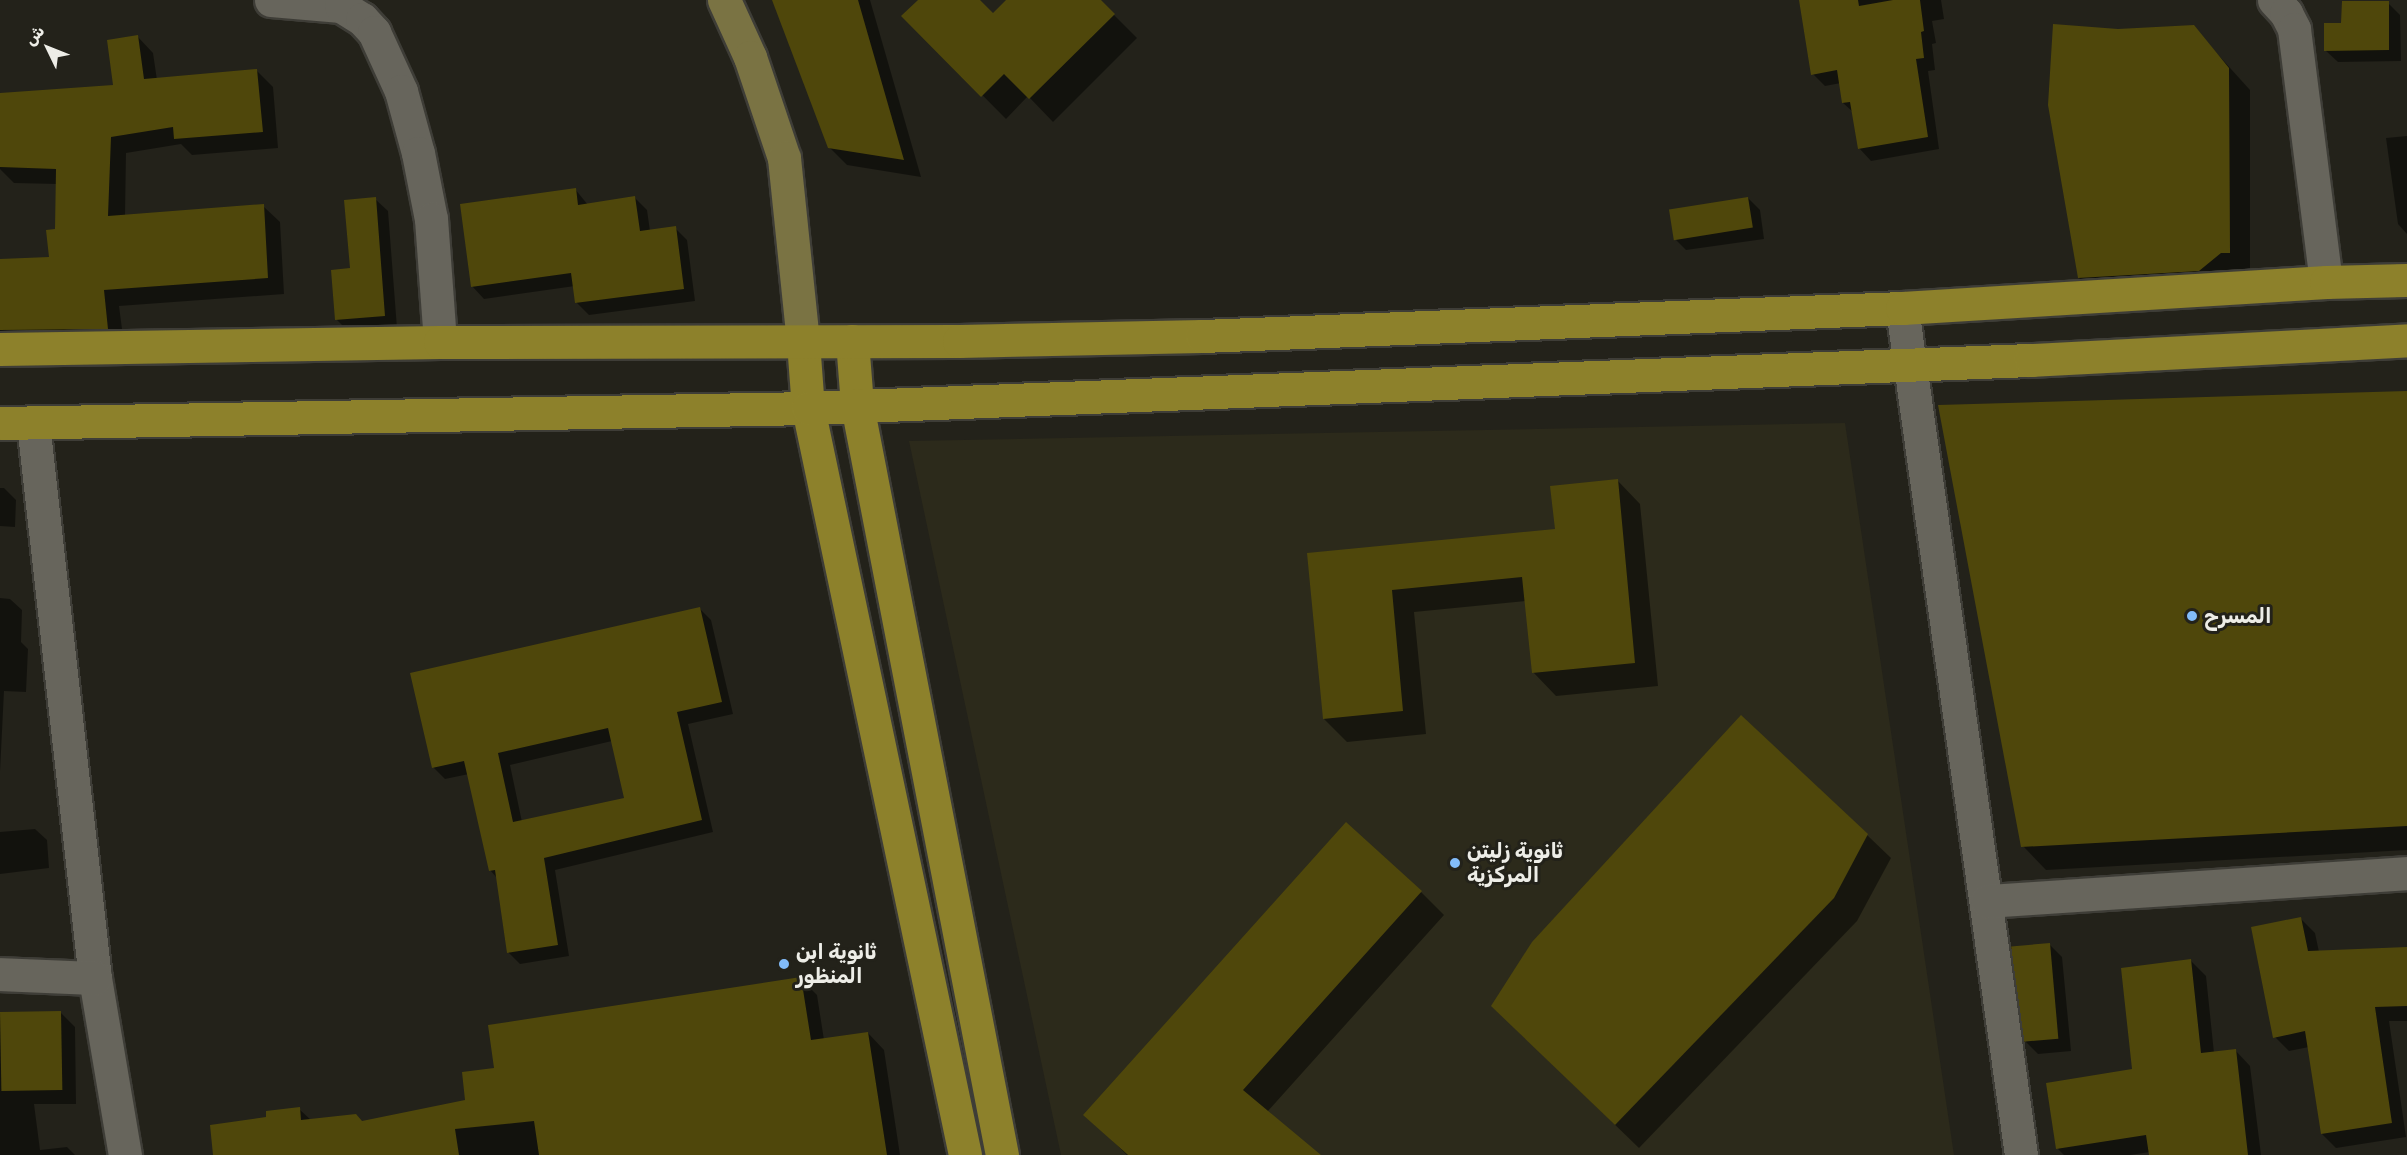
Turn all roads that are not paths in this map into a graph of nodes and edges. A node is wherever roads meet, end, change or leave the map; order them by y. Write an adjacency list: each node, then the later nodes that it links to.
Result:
1 (271, 0): 9 (street)
2 (724, 0): 10 (main road)
3 (2274, 0): 5 (street)
4 (2407, 280): 5 (main road)
5 (2326, 282): 6 (main road)
6 (1902, 308): 8 (main road); 12 (street)
7 (2407, 340): 12 (main road)
8 (852, 341): 10 (main road); 13 (main road)
9 (440, 342): 10 (main road); 11 (main road)
10 (803, 342): 14 (main road)
11 (0, 349)
12 (1909, 364): 13 (main road); 18 (street)
13 (857, 405): 14 (main road); 23 (main road)
14 (808, 408): 16 (main road); 22 (main road)
15 (0, 423): 16 (main road)
16 (33, 423): 20 (street)
17 (2407, 873): 18 (street)
18 (1987, 901): 24 (street)
19 (0, 974): 20 (street)
20 (95, 978): 21 (street)
21 (124, 1155)
22 (965, 1155)
23 (1002, 1155)
24 (2021, 1155)

